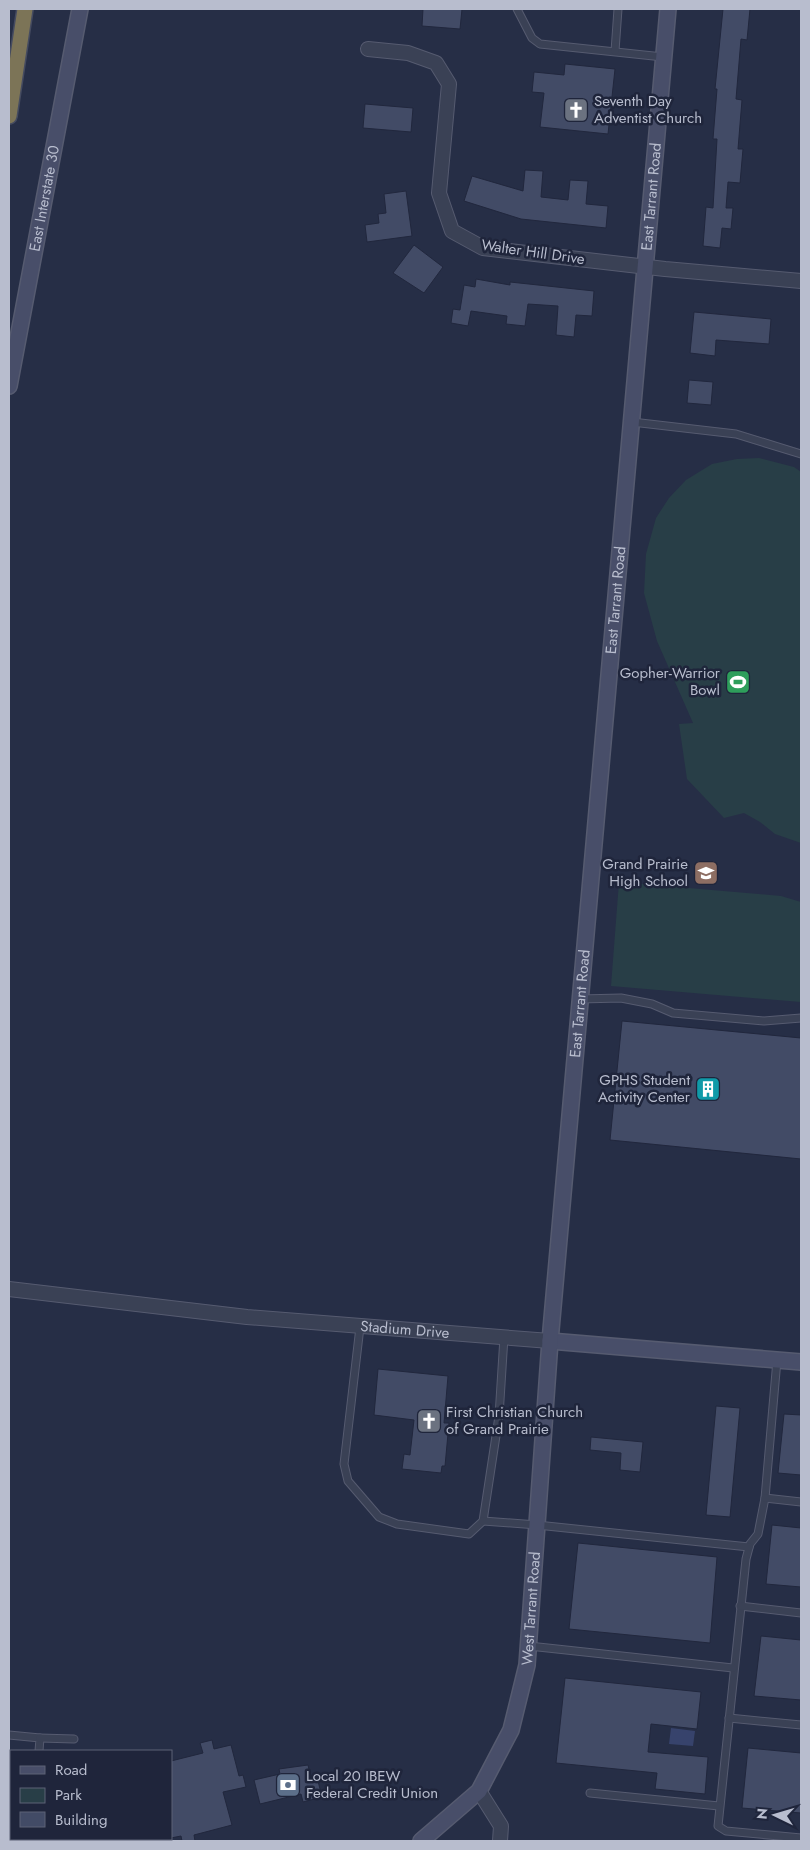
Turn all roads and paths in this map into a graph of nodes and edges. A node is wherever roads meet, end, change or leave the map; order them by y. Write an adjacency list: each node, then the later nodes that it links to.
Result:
1 (25, 9): 9 (highway)
2 (80, 9): 12 (street, East Interstate 30)
3 (517, 9): 7 (lane)
4 (618, 9): 7 (lane)
5 (668, 9): 8 (street, East Tarrant Road)
6 (368, 49): 10 (street, Walter Hill Drive)
7 (615, 51): 8 (lane)
8 (664, 58): 10 (street, East Tarrant Road)
9 (9, 116)
10 (646, 266): 11 (street, Walter Hill Drive); 13 (street, East Tarrant Road)
11 (801, 280)
12 (9, 386)
13 (632, 422): 14 (lane); 15 (street, East Tarrant Road)
14 (801, 454)
15 (580, 999): 16 (lane); 20 (street, East Tarrant Road)
16 (801, 1018)
17 (9, 1289): 18 (street, Stadium Drive)
18 (360, 1327): 19 (street, Stadium Drive); 25 (lane)
19 (504, 1337): 20 (street, Stadium Drive); 25 (lane)
20 (550, 1341): 21 (street, Stadium Drive); 26 (street, West Tarrant Road)
21 (777, 1360): 22 (street, Stadium Drive); 23 (lane)
22 (801, 1362)
23 (764, 1498): 24 (lane); 27 (lane)
24 (801, 1502)
25 (483, 1521): 26 (lane)
26 (537, 1525): 27 (lane); 30 (street, West Tarrant Road)
27 (749, 1547): 28 (lane)
28 (740, 1606): 29 (lane); 31 (lane)
29 (801, 1613)
30 (528, 1646): 31 (lane); 38 (street, West Tarrant Road)
31 (734, 1668): 32 (lane)
32 (728, 1718): 33 (lane); 40 (lane)
33 (801, 1725)
34 (9, 1735): 35 (lane)
35 (40, 1738): 36 (lane); 37 (lane)
36 (74, 1739)
37 (39, 1750)
38 (479, 1791): 42 (street, West Tarrant Road); 43 (street)
39 (590, 1793): 40 (lane)
40 (719, 1806): 41 (lane)
41 (801, 1838)
42 (421, 1841)
43 (500, 1841)

